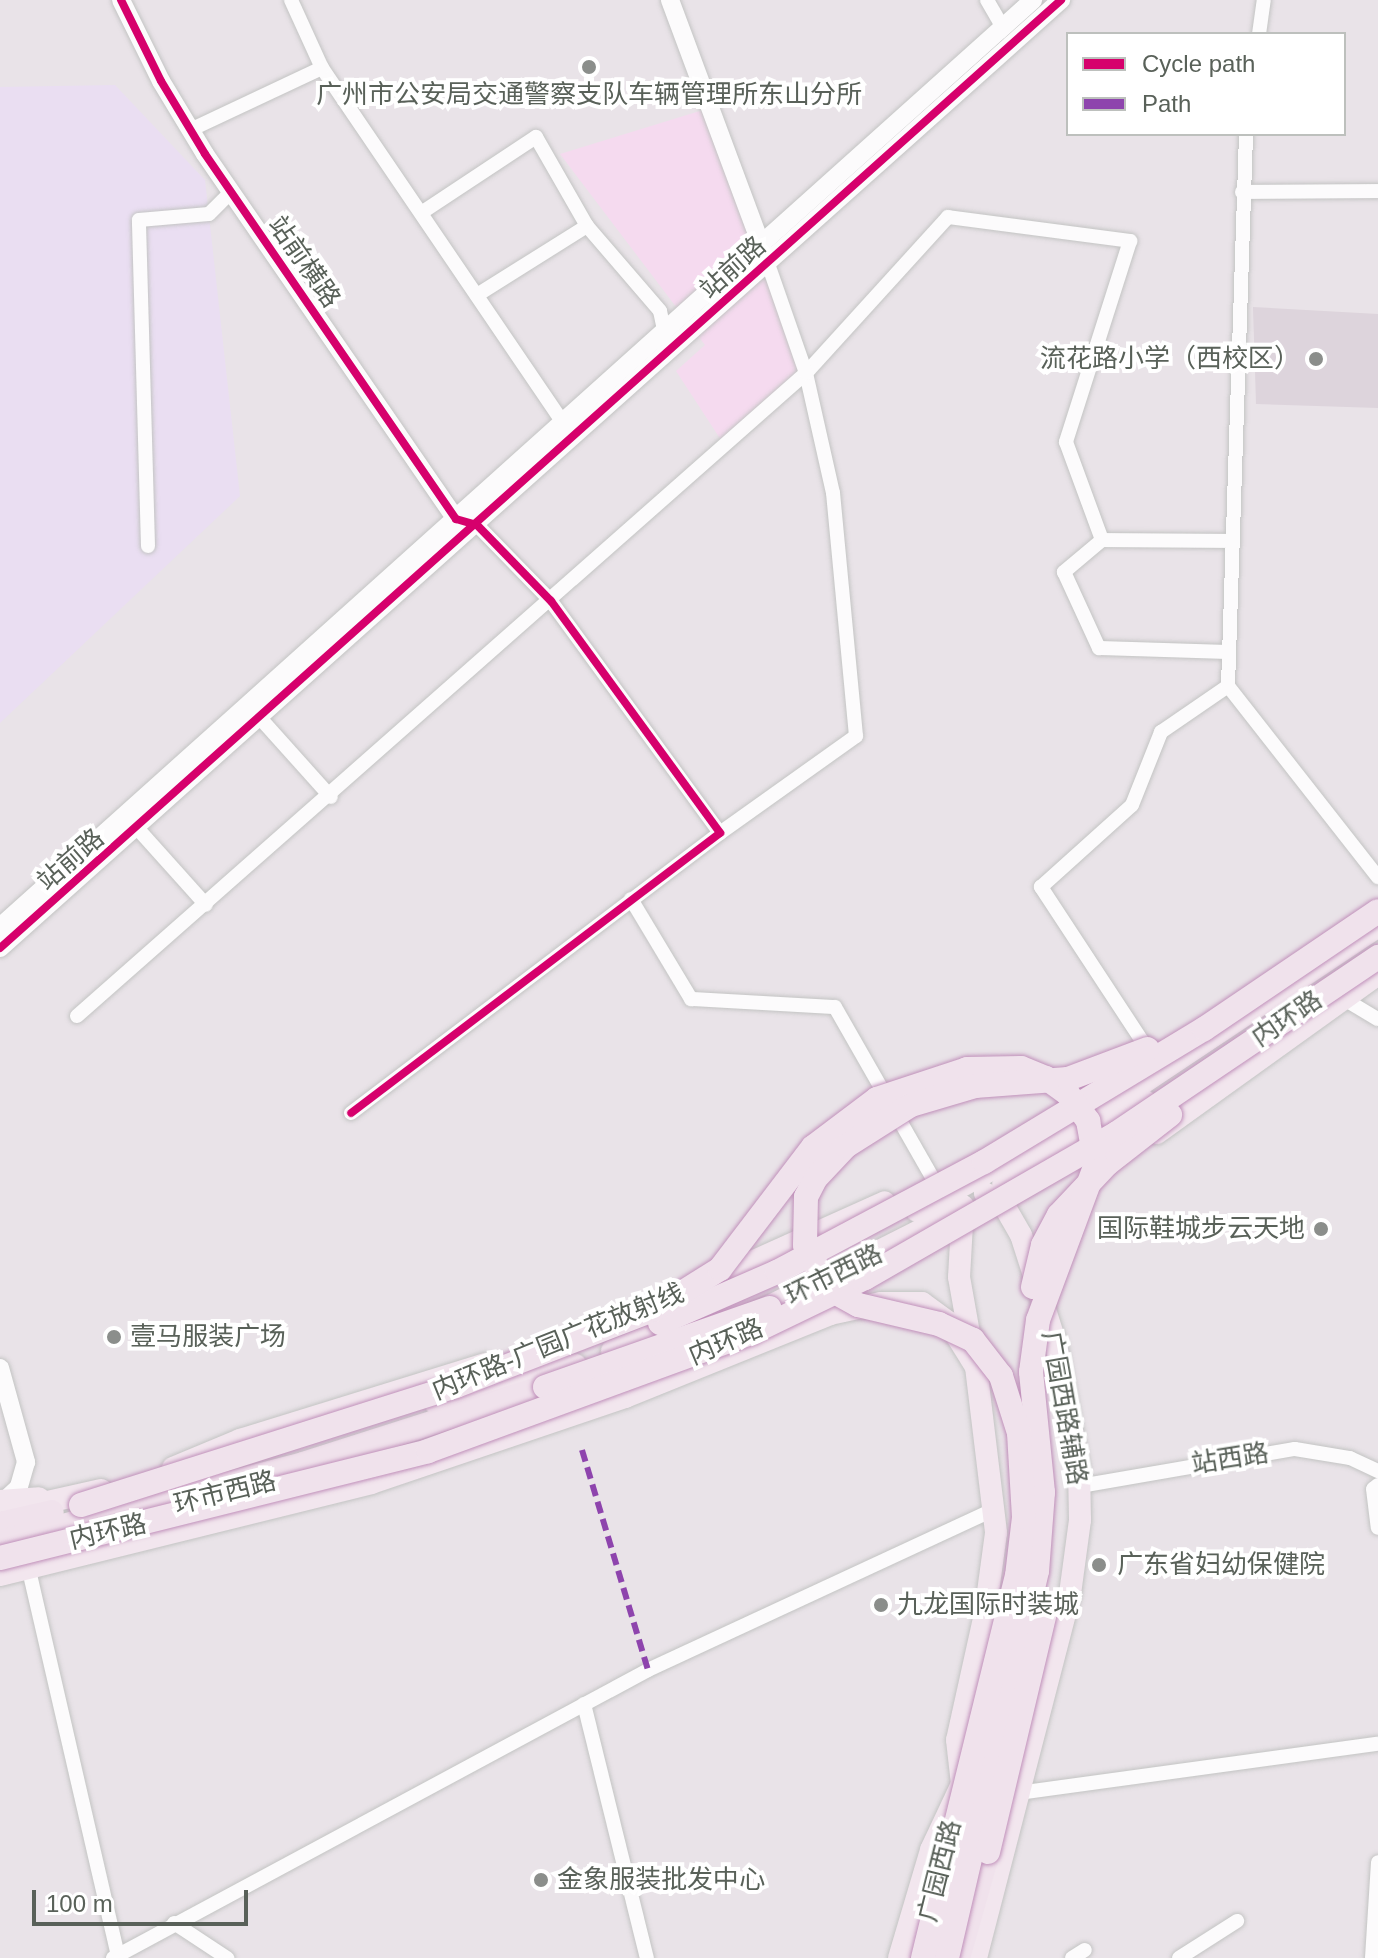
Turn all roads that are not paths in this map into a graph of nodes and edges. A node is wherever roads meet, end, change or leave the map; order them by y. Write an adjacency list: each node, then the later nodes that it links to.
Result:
1 (121, 0): 11 (street, 站前横路)
2 (291, 0): 10 (street)
3 (670, 0): 18 (street)
4 (987, 0): 8 (street)
5 (1033, 0): 8 (street, 站前路)
6 (1061, 0): 19 (street, 站前路)
7 (1264, 0): 9 (street)
8 (1003, 28): 18 (street, 站前路)
9 (1259, 32)
10 (322, 68): 11 (street); 16 (street)
11 (190, 130): 14 (street, 站前横路)
12 (1246, 136): 15 (street)
13 (1378, 191): 15 (street)
14 (231, 192): 24 (street, 站前横路); 28 (street)
15 (1242, 192): 27 (street)
16 (421, 213): 17 (street); 20 (street)
17 (587, 226): 20 (street); 21 (street)
18 (761, 245): 19 (street); 21 (street, 站前路)
19 (768, 264): 21 (street, 站前路); 22 (street)
20 (477, 295): 23 (street)
21 (668, 341): 23 (street, 站前路); 25 (street, 站前路)
22 (806, 373): 26 (street); 29 (street); 35 (street)
23 (563, 422): 24 (street, 站前路)
24 (456, 519): 25 (street); 42 (street, 站前路)
25 (477, 525): 29 (street); 32 (street, 站前路)
26 (1102, 540): 27 (street); 30 (street)
27 (1232, 541): 30 (street)
28 (148, 546)
29 (551, 601): 33 (street); 35 (street)
30 (1229, 652): 31 (street)
31 (1228, 686): 36 (street); 52 (street)
32 (260, 718): 33 (street); 34 (street, 站前路)
33 (331, 797): 39 (street)
34 (137, 828): 39 (street); 44 (street, 站前路)
35 (720, 833): 37 (street)
36 (1378, 877)
37 (631, 899): 55 (street); 57 (street)
38 (1378, 899): 52 (main road)
39 (206, 905): 50 (street)
40 (1378, 911): 49 (highway, 内环路, bridge)
41 (1378, 926): 54 (main road, 环市西路)
42 (0, 927)
43 (1378, 943): 47 (main road, 环市西路)
44 (0, 948)
45 (1378, 959): 59 (highway, 内环路, bridge); 96 (highway, bridge)
46 (1378, 974): 48 (main road)
47 (1320, 984): 48 (street); 54 (main road, 环市西路)
48 (1340, 1004): 51 (street); 53 (main road)
49 (1235, 1008): 73 (highway, 内环路, bridge); 94 (highway, 内环路, bridge)
50 (77, 1016)
51 (1378, 1019)
52 (1150, 1053): 56 (main road)
53 (1202, 1101): 54 (main road); 62 (main road)
54 (1126, 1103): 58 (main road, 环市西路); 59 (main road, 环市西路)
55 (351, 1113)
56 (954, 1166): 57 (main road); 59 (main road)
57 (923, 1191): 59 (main road, 环市西路); 60 (main road); 61 (main road, 环市西路)
58 (987, 1194): 59 (main road, 广园西路辅路); 62 (main road, 广园西路辅路)
59 (964, 1206): 64 (main road); 66 (main road, 环市西路); 72 (highway, bridge); 79 (highway, 内环路, bridge)
60 (630, 1314): 61 (main road); 63 (main road)
61 (639, 1341): 67 (main road, 环市西路)
62 (1056, 1344): 71 (main road, 广园西路辅路)
63 (475, 1367): 67 (main road); 72 (main road)
64 (976, 1367): 68 (main road); 75 (main road)
65 (0, 1368): 74 (street)
66 (615, 1370): 68 (main road); 78 (main road, 环市西路)
67 (482, 1391): 72 (main road, 环市西路)
68 (625, 1397): 80 (main road)
69 (1378, 1471): 71 (street, 站西路)
70 (1378, 1485): 77 (street)
71 (1080, 1486): 85 (main road, 广园西路辅路)
72 (152, 1491): 73 (main road, 环市西路); 78 (highway)
73 (71, 1502): 74 (main road, 环市西路); 76 (highway, 内环路); 95 (highway, 内环路-广园广花放射线, bridge)
74 (2, 1504)
75 (995, 1509): 82 (street); 84 (main road)
76 (0, 1524)
77 (1378, 1528)
78 (0, 1542)
79 (0, 1558)
80 (28, 1566): 81 (main road); 90 (street)
81 (0, 1575)
82 (584, 1704): 89 (street); 92 (street)
83 (1378, 1744): 85 (street)
84 (962, 1784): 93 (main road); 94 (main road, 广园西路)
85 (1018, 1793): 86 (main road, 广园西路辅路)
86 (1006, 1838): 95 (main road, 广园西路); 97 (main road, 广园西路辅路)
87 (1378, 1862): 99 (street)
88 (1237, 1921): 98 (street)
89 (174, 1923): 90 (street); 91 (street)
90 (115, 1956)
91 (227, 1958)
92 (647, 1958)
93 (899, 1958)
94 (919, 1958)
95 (948, 1958)
96 (958, 1958)
97 (976, 1958)
98 (1179, 1958)
99 (1372, 1958)

